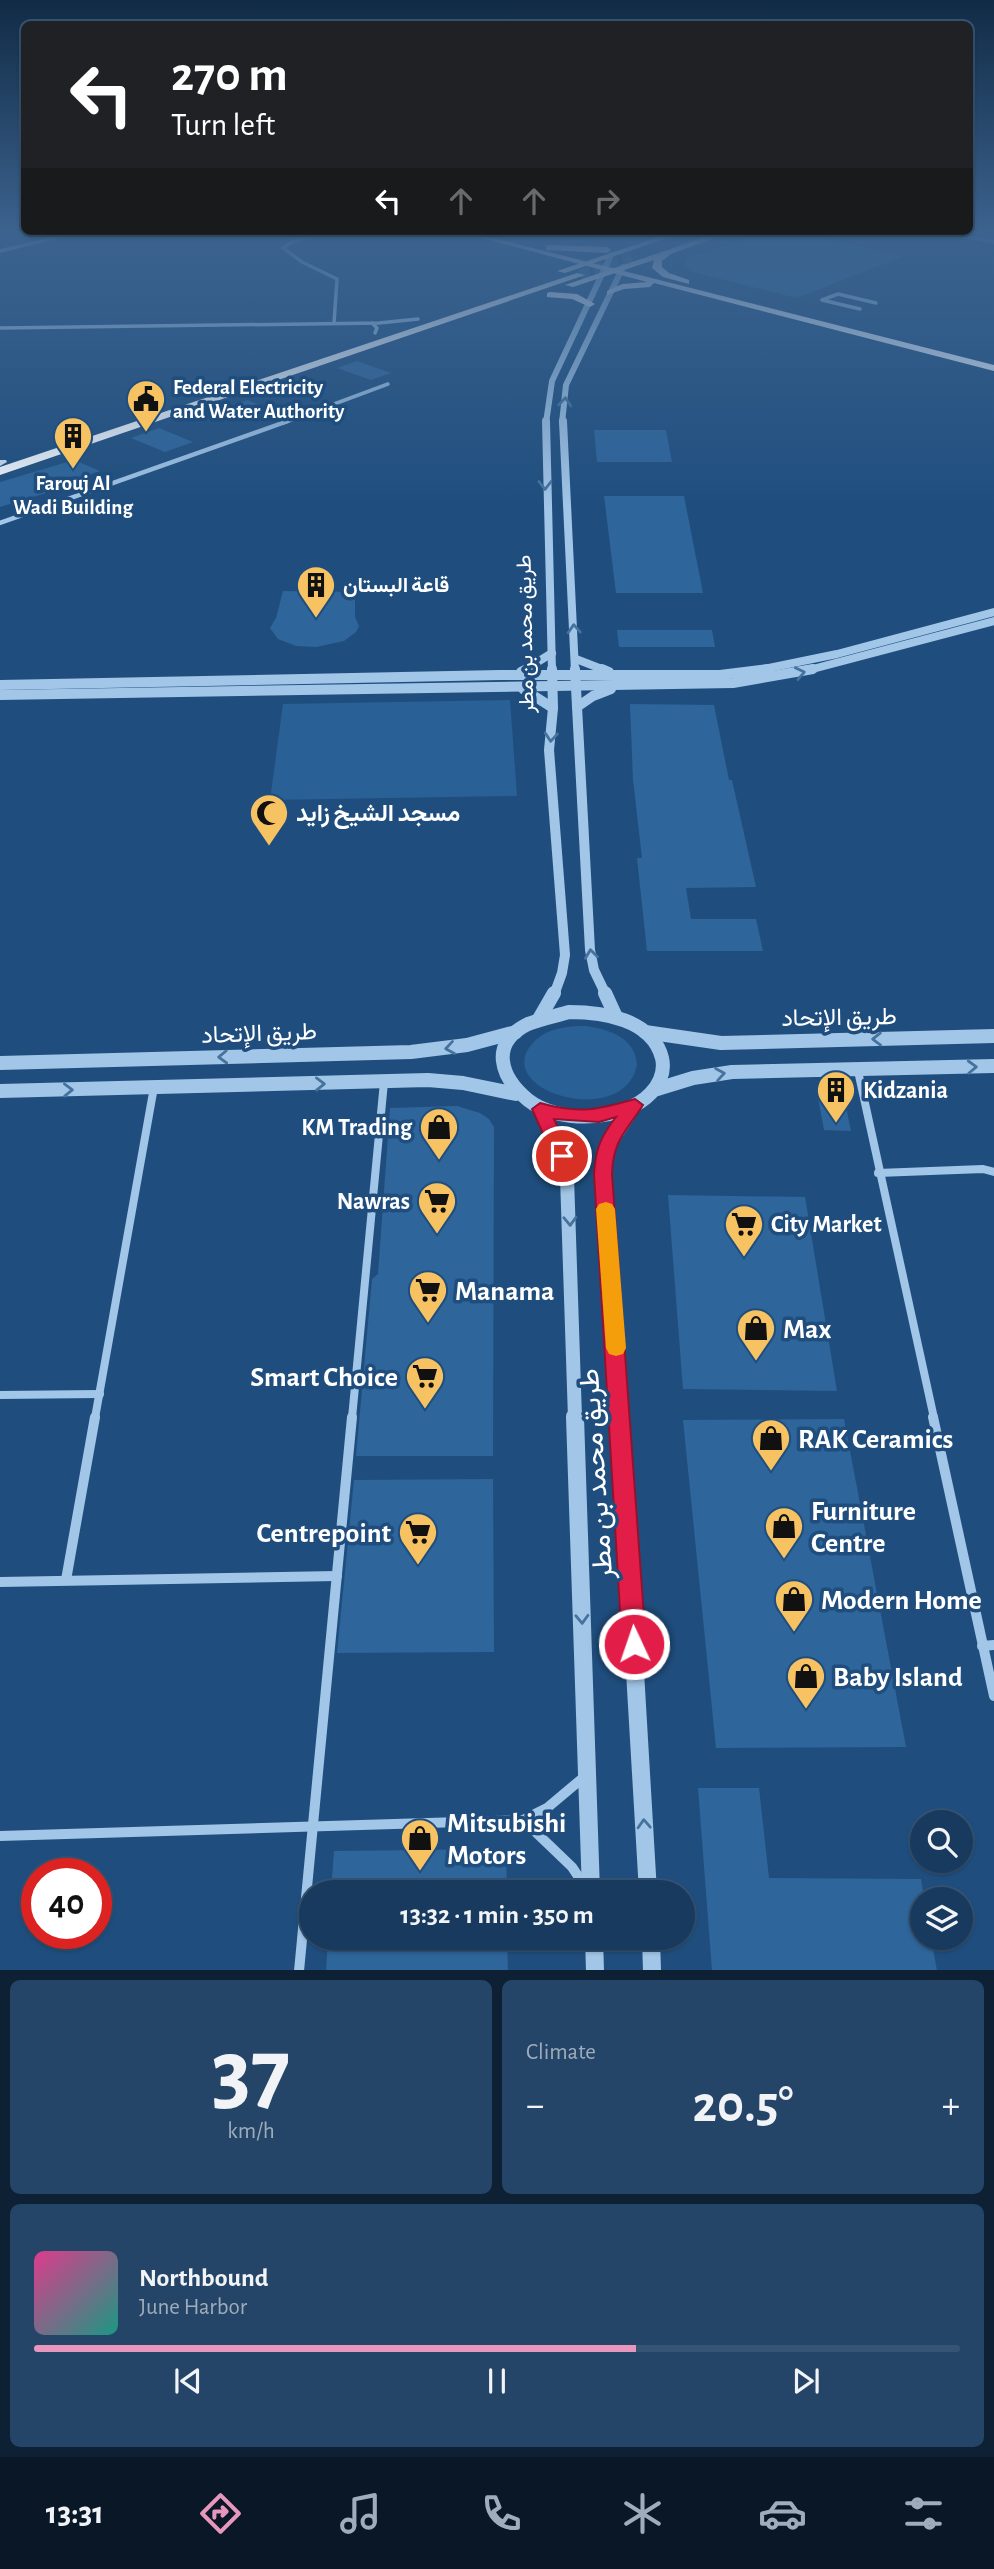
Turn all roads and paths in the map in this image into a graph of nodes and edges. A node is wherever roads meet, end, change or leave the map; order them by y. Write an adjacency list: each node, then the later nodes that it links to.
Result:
1 (205, 325): 11 (street)
2 (349, 325): 12 (street)
3 (389, 325): 12 (highway)
4 (414, 325): 18 (highway)
5 (426, 325): 19 (highway)
6 (448, 325): 19 (highway)
7 (580, 325): 24 (street, طريق محمد بن مطر, one-way to 24)
8 (595, 325): 25 (street, طريق محمد بن مطر, one-way to 8)
9 (828, 325): 16 (main road)
10 (854, 325): 14 (main road)
11 (0, 328)
12 (374, 328): 18 (highway)
13 (962, 349): 14 (main road)
14 (975, 356): 15 (main road)
15 (994, 362)
16 (994, 368)
17 (388, 384): 21 (street)
18 (207, 393): 20 (highway)
19 (186, 410): 20 (highway)
20 (1, 465)
21 (0, 523)
22 (994, 612): 30 (street)
23 (994, 621): 30 (street, one-way to 23)
24 (552, 653): 27 (street); 28 (street, طريق محمد بن مطر)
25 (576, 659): 29 (street, طريق محمد بن مطر); 30 (street)
26 (355, 678): 27 (street); 31 (street); 33 (street)
27 (513, 680): 28 (street); 33 (street); 37 (street)
28 (552, 681): 29 (street); 37 (street, طريق محمد بن مطر)
29 (577, 681): 30 (street); 36 (street, طريق محمد بن مطر)
30 (626, 681): 36 (street)
31 (104, 683): 32 (street); 34 (street)
32 (0, 685)
33 (344, 688): 34 (street)
34 (84, 693): 35 (street)
35 (0, 695)
36 (577, 707): 38 (street, طريق محمد بن مطر, one-way to 36)
37 (553, 708): 39 (street, طريق محمد بن مطر, one-way to 39)
38 (616, 1017): 39 (street); 41 (street)
39 (539, 1019): 40 (street)
40 (516, 1032): 43 (street, طريق اﻹتحاد, one-way to 43); 50 (street)
41 (644, 1032): 42 (street, طريق اﻹتحاد, one-way to 41); 48 (street)
42 (994, 1036)
43 (0, 1063)
44 (994, 1066): 45 (street, one-way to 44)
45 (858, 1070): 48 (street, one-way to 45); 54 (street)
46 (384, 1082): 47 (street, one-way to 46); 50 (street); 57 (street)
47 (154, 1087): 49 (street, one-way to 47); 55 (street)
48 (654, 1090): 51 (street)
49 (0, 1091)
50 (516, 1094): 52 (street)
51 (635, 1105): 52 (street); 68 (street, طريق محمد بن مطر, one-way to 51)
52 (540, 1109): 62 (street, طريق محمد بن مطر, one-way to 62)
53 (994, 1172): 54 (street)
54 (878, 1173): 60 (street)
55 (100, 1394): 56 (street); 58 (street)
56 (0, 1395)
57 (337, 1576): 58 (street); 64 (street)
58 (66, 1580): 59 (street)
59 (0, 1582)
60 (988, 1646): 61 (street)
61 (994, 1696)
62 (587, 1775): 63 (street); 67 (street, طريق محمد بن مطر)
63 (523, 1820): 64 (street); 66 (street)
64 (313, 1825): 65 (street); 71 (street)
65 (0, 1836)
66 (581, 1880)
67 (590, 1880)
68 (647, 1880)
69 (594, 1950): 72 (street)
70 (651, 1950): 73 (street)
71 (299, 1970)
72 (595, 1970)
73 (652, 1970)

